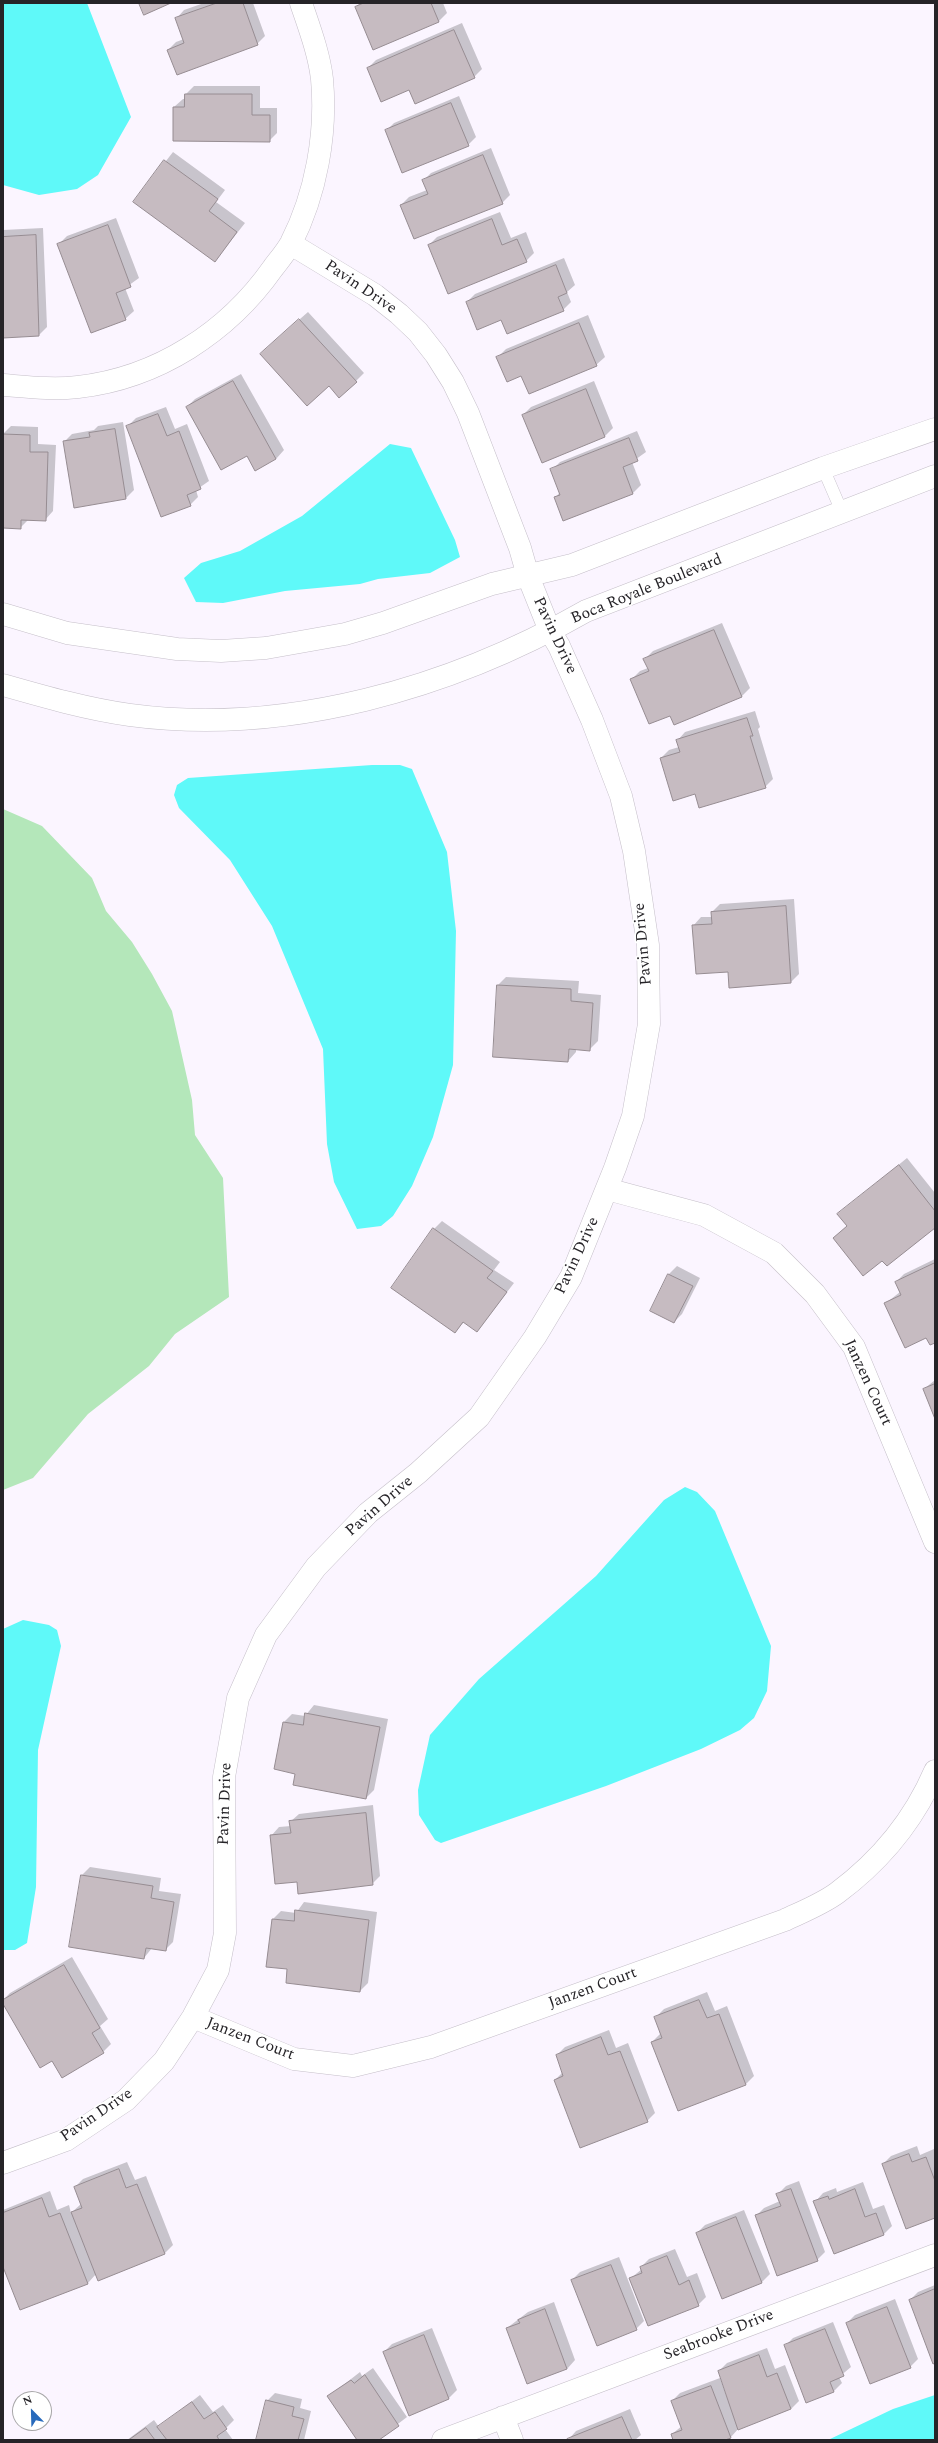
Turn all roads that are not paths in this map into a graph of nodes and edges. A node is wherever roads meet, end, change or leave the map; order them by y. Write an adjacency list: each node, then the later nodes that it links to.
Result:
1 (301, 3): 2 (street)
2 (290, 244): 3 (street); 8 (street, Pavin Drive)
3 (3, 385)
4 (935, 429): 5 (street)
5 (822, 468): 7 (lane); 8 (street)
6 (935, 476): 7 (street, Boca Royale Boulevard)
7 (842, 512): 10 (street, Boca Royale Boulevard)
8 (528, 576): 9 (street); 10 (street, Pavin Drive)
9 (3, 614)
10 (550, 631): 11 (street, Boca Royale Boulevard); 12 (street, Pavin Drive)
11 (3, 685)
12 (607, 1189): 13 (street, Janzen Court); 15 (street, Pavin Drive)
13 (935, 1542)
14 (935, 1771): 15 (street, Janzen Court)
15 (193, 2017): 16 (street, Pavin Drive)
16 (3, 2163)
17 (935, 2255): 18 (street, Seabrooke Drive)
18 (503, 2417): 19 (street, Seabrooke Drive); 20 (street)
19 (444, 2440)
20 (512, 2440)

